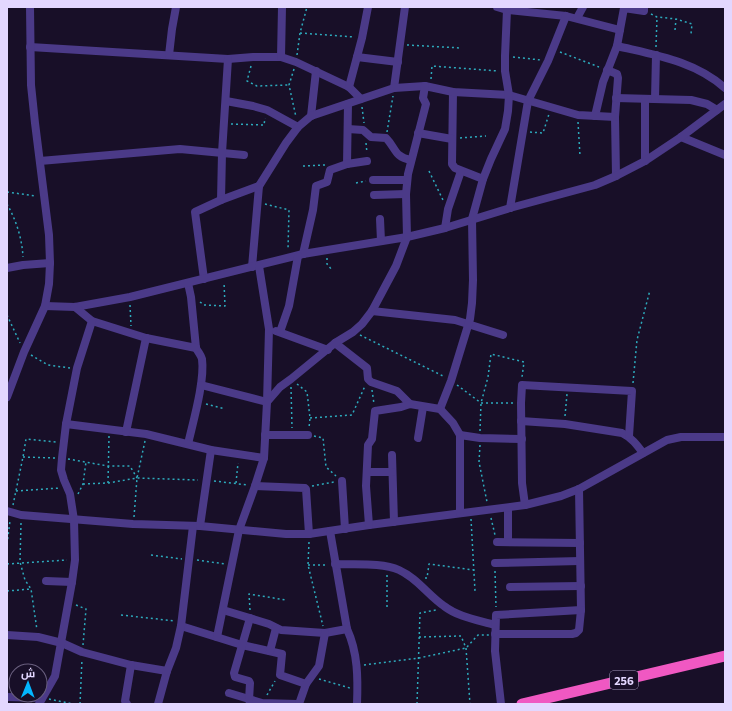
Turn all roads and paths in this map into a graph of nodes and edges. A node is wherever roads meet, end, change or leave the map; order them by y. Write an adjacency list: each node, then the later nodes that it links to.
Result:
1 (30, 7): 22 (street)
2 (176, 7): 25 (street)
3 (282, 7): 29 (street)
4 (307, 7): 17 (path)
5 (368, 7): 19 (street)
6 (405, 7): 20 (street)
7 (497, 7): 10 (street)
8 (583, 7): 13 (street)
9 (644, 7): 15 (street)
10 (507, 10): 11 (street); 26 (street)
11 (540, 10): 12 (street)
12 (566, 16): 13 (street); 24 (street)
13 (577, 18): 15 (street)
14 (676, 19): 16 (path); 18 (path); 27 (path)
15 (620, 30): 21 (street)
16 (675, 30)
17 (300, 33): 19 (path); 33 (path)
18 (690, 34)
19 (362, 38): 30 (street)
20 (401, 45): 23 (path); 34 (street)
21 (617, 46): 27 (street); 35 (street)
22 (30, 47): 25 (street); 76 (street)
23 (461, 48)
24 (553, 49): 32 (street); 35 (path)
25 (169, 55): 31 (street)
26 (505, 56): 32 (path); 37 (street)
27 (656, 56): 42 (street); 48 (street)
28 (253, 57): 29 (street); 31 (street); 38 (path)
29 (281, 57): 33 (street)
30 (357, 57): 34 (street); 39 (street)
31 (228, 59): 49 (street)
32 (548, 61): 50 (street)
33 (296, 62): 36 (street); 38 (path)
34 (398, 62): 41 (street)
35 (607, 70): 45 (street); 58 (street)
36 (316, 71): 39 (street); 57 (street)
37 (505, 71): 40 (path); 44 (street)
38 (289, 85): 61 (path)
39 (349, 87): 46 (street)
40 (428, 87): 41 (street); 43 (street); 65 (street)
41 (394, 88): 46 (street); 68 (path)
42 (725, 88)
43 (453, 92): 44 (street); 69 (street)
44 (509, 95): 50 (street); 82 (street)
45 (616, 98): 47 (street); 59 (street)
46 (360, 99): 51 (street); 63 (path)
47 (646, 99): 48 (street); 75 (street)
48 (655, 100): 55 (street)
49 (226, 101): 54 (street); 60 (street)
50 (528, 101): 53 (street); 64 (street)
51 (348, 104): 57 (street); 62 (street)
52 (725, 104): 55 (street)
53 (551, 108): 56 (street); 64 (path)
54 (267, 110): 60 (path); 61 (street)
55 (718, 110): 67 (street)
56 (578, 115): 58 (street); 73 (path)
57 (311, 116): 61 (street)
58 (595, 116): 59 (street)
59 (615, 117): 81 (street)
60 (224, 124): 70 (street)
61 (298, 127): 86 (street)
62 (348, 129): 63 (street); 78 (street)
63 (365, 131): 68 (street); 77 (path)
64 (523, 132): 94 (street)
65 (418, 133): 69 (street); 74 (street)
66 (486, 136): 69 (path)
67 (681, 137): 72 (street); 75 (street)
68 (386, 138): 74 (street)
69 (452, 139): 80 (street)
70 (222, 154): 71 (street); 76 (street); 91 (street)
71 (244, 155)
72 (725, 155)
73 (580, 156)
74 (411, 160): 84 (street)
75 (645, 160): 81 (street)
76 (40, 161): 90 (street)
77 (367, 161): 78 (street)
78 (347, 164): 102 (street)
79 (429, 171): 95 (path)
80 (462, 171): 82 (street); 95 (street)
81 (616, 176): 94 (street)
82 (483, 179): 96 (street)
83 (373, 180): 84 (street); 85 (path)
84 (407, 180): 88 (street)
85 (356, 183)
86 (259, 186): 91 (street); 92 (street)
87 (7, 192): 90 (path)
88 (406, 194): 89 (street); 99 (street)
89 (374, 195)
90 (44, 197): 104 (street)
91 (221, 200): 110 (street)
92 (258, 202): 103 (path); 106 (street)
93 (7, 204): 105 (path)
94 (510, 208): 96 (street)
95 (448, 209): 98 (street)
96 (472, 219): 98 (street); 120 (street)
97 (380, 220): 100 (street)
98 (445, 228): 99 (street)
99 (407, 237): 100 (street); 117 (street)
100 (381, 241): 101 (street)
101 (327, 250): 102 (street); 108 (path)
102 (301, 255): 103 (street); 122 (street)
103 (288, 259): 106 (street)
104 (50, 263): 105 (street); 115 (street)
105 (23, 265): 107 (street)
106 (256, 266): 109 (street); 121 (street)
107 (7, 268)
108 (332, 270)
109 (223, 274): 110 (street); 113 (path)
110 (204, 279): 111 (street)
111 (188, 283): 113 (street); 114 (street)
112 (650, 290): 138 (path)
113 (191, 297): 128 (street)
114 (130, 298): 116 (street); 124 (path)
115 (45, 306): 116 (street); 130 (street)
116 (76, 307): 119 (street)
117 (372, 311): 120 (street); 123 (street)
118 (7, 315): 130 (path)
119 (92, 321): 124 (street); 131 (street)
120 (468, 324): 125 (street); 134 (street)
121 (269, 329): 122 (street); 141 (street)
122 (280, 332): 129 (street)
123 (353, 332): 127 (street); 134 (path)
124 (131, 334): 126 (street)
125 (503, 335)
126 (146, 338): 128 (street); 153 (street)
127 (335, 343): 129 (street); 133 (street)
128 (196, 348): 135 (street)
129 (328, 350): 132 (street)
130 (24, 352): 131 (path); 139 (street)
131 (77, 368): 150 (street)
132 (291, 379): 133 (path); 141 (street); 156 (path)
133 (370, 380): 144 (street); 148 (path)
134 (451, 381): 142 (path); 147 (street)
135 (201, 385): 140 (street); 141 (street)
136 (522, 385): 137 (street); 142 (path); 143 (street)
137 (568, 388): 138 (street); 151 (path)
138 (632, 391): 159 (street)
139 (7, 397)
140 (197, 402): 146 (path); 165 (street)
141 (268, 402): 155 (street)
142 (481, 403): 143 (path); 162 (path)
143 (521, 403): 149 (street)
144 (410, 404): 145 (street); 148 (street)
145 (423, 407): 147 (street); 161 (street)
146 (225, 409)
147 (440, 409): 158 (street)
148 (375, 411): 175 (street)
149 (521, 421): 151 (street); 163 (street)
150 (66, 424): 152 (street); 164 (street)
151 (565, 424): 159 (street)
152 (109, 430): 153 (street); 174 (path)
153 (126, 432): 154 (street)
154 (146, 434): 165 (street); 177 (path)
155 (265, 435): 156 (street); 172 (street)
156 (292, 435): 157 (street)
157 (308, 435): 179 (path)
158 (460, 435): 162 (street); 192 (street)
159 (629, 436): 167 (street)
160 (725, 437): 167 (street)
161 (418, 438)
162 (480, 438): 163 (street); 189 (path)
163 (522, 439): 187 (street)
164 (64, 442): 170 (path); 171 (street)
165 (188, 444): 166 (street)
166 (211, 450): 168 (street); 178 (street)
167 (643, 453): 185 (street)
168 (239, 455): 172 (street); 181 (path)
169 (392, 455): 176 (street)
170 (23, 456): 171 (path); 186 (path)
171 (62, 458): 173 (path); 184 (street)
172 (264, 458): 182 (street)
173 (86, 462): 174 (path); 180 (path)
174 (108, 466): 177 (path); 180 (path)
175 (367, 472): 176 (street); 197 (street)
176 (392, 472): 195 (street)
177 (137, 478): 178 (path); 180 (path); 196 (path)
178 (207, 480): 181 (path); 198 (street)
179 (342, 480): 183 (path); 199 (street)
180 (108, 483)
181 (236, 483): 182 (path)
182 (255, 486): 183 (street); 200 (street)
183 (303, 487): 202 (street)
184 (67, 488): 186 (path); 194 (street)
185 (579, 489): 187 (street); 205 (street)
186 (16, 491): 190 (path)
187 (525, 505): 188 (street)
188 (508, 508): 189 (street); 203 (street)
189 (489, 510): 191 (street); 204 (path)
190 (9, 512): 193 (street); 206 (path)
191 (471, 512): 192 (street); 218 (path)
192 (460, 513): 195 (street)
193 (21, 515): 194 (street); 211 (path)
194 (74, 520): 196 (street); 209 (street)
195 (394, 522): 197 (street)
196 (133, 524): 198 (street)
197 (369, 525): 199 (street)
198 (197, 526): 200 (street); 208 (street)
199 (345, 529): 201 (street)
200 (239, 530): 202 (street); 215 (street)
201 (330, 531): 202 (street); 214 (street)
202 (309, 534): 216 (path)
203 (508, 541): 204 (street); 205 (street)
204 (497, 542)
205 (580, 543): 210 (street)
206 (7, 544)
207 (151, 556): 208 (path)
208 (189, 559): 215 (path); 235 (street)
209 (75, 560): 211 (path); 221 (street)
210 (580, 561): 212 (street); 222 (street)
211 (20, 562): 213 (path); 224 (path)
212 (495, 563): 233 (path)
213 (7, 564)
214 (335, 564): 216 (path); 217 (street); 238 (street)
215 (231, 565): 230 (street)
216 (308, 566): 239 (path)
217 (388, 566): 219 (street); 229 (path)
218 (474, 570): 219 (path); 226 (path)
219 (413, 578): 236 (street)
220 (46, 581): 221 (street)
221 (72, 582): 228 (street)
222 (580, 586): 223 (street); 231 (street)
223 (510, 587)
224 (32, 589): 225 (path); 242 (path)
225 (7, 591)
226 (475, 591)
227 (286, 600): 234 (path)
228 (69, 602): 244 (street); 248 (path)
229 (387, 607)
230 (223, 610): 234 (street); 243 (street)
231 (581, 610): 233 (street); 240 (street)
232 (121, 615): 235 (path)
233 (496, 615): 236 (street)
234 (250, 618): 237 (street); 245 (street)
235 (181, 624): 243 (street); 253 (street)
236 (495, 625): 240 (street)
237 (276, 628): 239 (street); 247 (street)
238 (348, 629): 239 (street); 252 (street)
239 (324, 633): 255 (street)
240 (494, 634): 246 (path); 271 (street)
241 (7, 635): 242 (street)
242 (38, 637): 244 (street)
243 (217, 637): 245 (street)
244 (62, 643): 248 (street); 256 (street)
245 (242, 645): 247 (street); 259 (street)
246 (466, 648): 250 (path); 250 (path); 270 (path)
247 (270, 651): 254 (street)
248 (82, 652): 251 (street); 263 (path)
249 (725, 656): 261 (highway, 256)
250 (419, 658): 252 (path); 269 (path)
251 (131, 665): 253 (street); 264 (street)
252 (357, 666): 257 (street)
253 (167, 671): 265 (street)
254 (280, 674): 255 (street); 266 (path)
255 (308, 681): 257 (path); 267 (street)
256 (48, 688)
257 (358, 690): 268 (street)
258 (229, 693): 259 (street)
259 (249, 700): 266 (street)
260 (48, 702): 262 (path)
261 (537, 702): 272 (highway, 256)
262 (73, 704)
263 (80, 704)
264 (127, 704)
265 (158, 704)
266 (262, 704): 267 (street)
267 (298, 704)
268 (357, 704)
269 (417, 704)
270 (470, 704)
271 (500, 704)
272 (522, 704)

